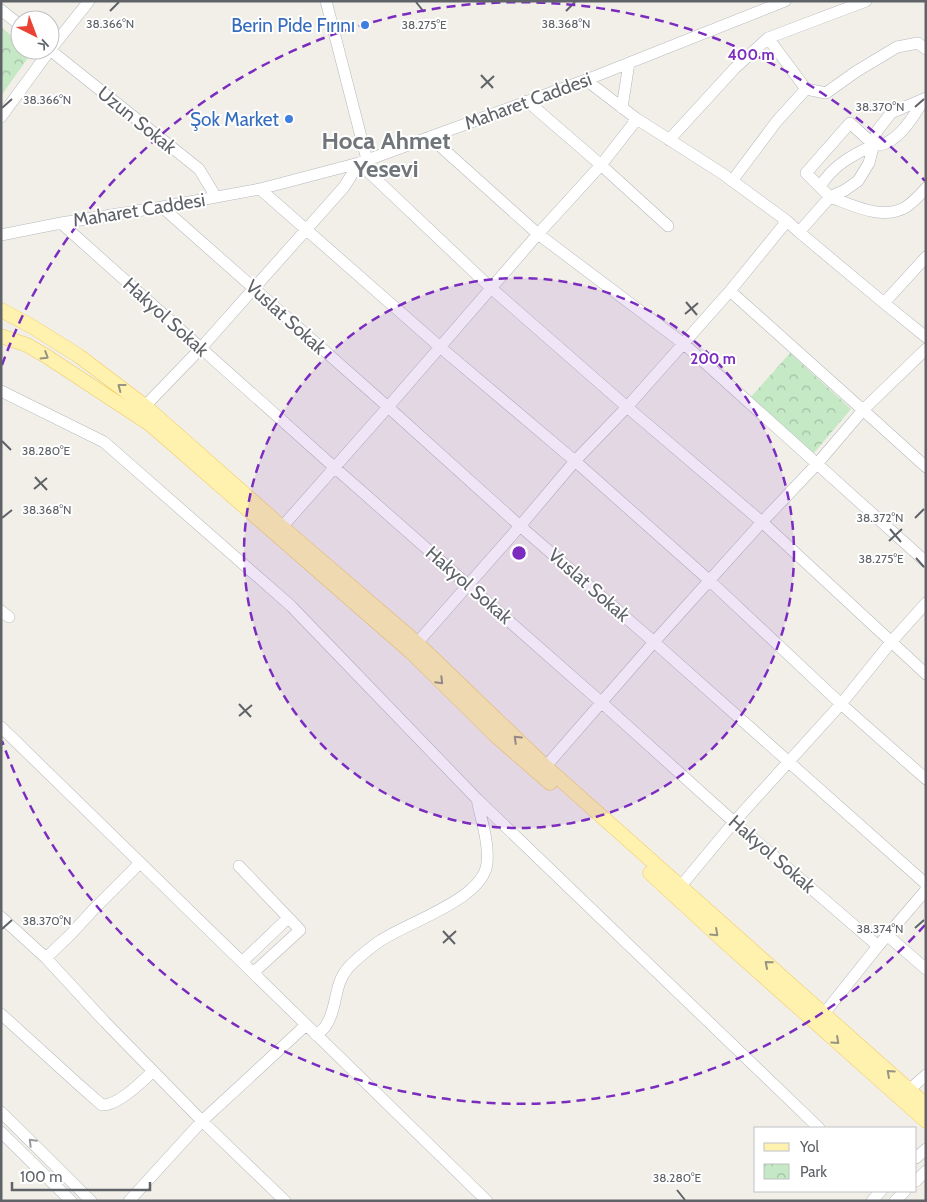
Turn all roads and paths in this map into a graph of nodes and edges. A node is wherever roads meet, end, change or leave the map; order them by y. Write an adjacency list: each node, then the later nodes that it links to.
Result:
1 (89, 1): 5 (street)
2 (326, 1): 21 (street)
3 (785, 1): 10 (street, Maharet Caddesi)
4 (866, 1): 6 (street)
5 (60, 37)
6 (768, 38): 12 (street); 19 (street)
7 (926, 49): 12 (street)
8 (60, 58): 27 (street, Uzun Sokak)
9 (43, 60): 16 (street)
10 (629, 63): 11 (street, Maharet Caddesi); 15 (street)
11 (586, 80): 14 (street, Maharet Caddesi); 15 (street)
12 (806, 89): 23 (street)
13 (926, 98): 20 (street); 20 (street)
14 (528, 101): 18 (street, Maharet Caddesi); 22 (street)
15 (622, 108): 17 (street)
16 (1, 117)
17 (636, 119): 19 (street); 22 (street)
18 (430, 137): 21 (street, Maharet Caddesi); 35 (street)
19 (669, 140): 23 (street)
20 (874, 145): 24 (street); 24 (street); 28 (street)
21 (363, 162): 26 (street, Maharet Caddesi); 33 (street); 38 (street)
22 (601, 165): 32 (street); 35 (street)
23 (732, 181): 30 (street)
24 (820, 187): 28 (street)
25 (926, 188): 28 (street)
26 (260, 189): 27 (street, Maharet Caddesi); 33 (street)
27 (216, 197): 29 (street, Maharet Caddesi)
28 (830, 197): 34 (street)
29 (162, 207): 31 (street, Maharet Caddesi); 39 (street, Vuslat Sokak)
30 (787, 221): 34 (street); 40 (street)
31 (61, 223): 36 (street, Maharet Caddesi); 47 (street, Hakyol Sokak)
32 (668, 226)
33 (307, 229): 39 (street); 46 (street)
34 (799, 232): 41 (street)
35 (538, 234): 38 (street); 45 (street)
36 (1, 235)
37 (926, 257): 41 (street)
38 (491, 288): 46 (street); 52 (street)
39 (254, 289): 47 (street); 51 (street, Vuslat Sokak)
40 (730, 291): 45 (street); 53 (street)
41 (884, 303): 44 (street)
42 (1, 310): 50 (main road, one-way to 42)
43 (1, 336): 60 (main road, one-way to 60)
44 (926, 337)
45 (684, 344): 52 (street); 55 (street)
46 (440, 347): 51 (street); 54 (street)
47 (201, 348): 50 (street); 56 (street, Hakyol Sokak)
48 (926, 349): 53 (street)
49 (1, 391): 75 (street)
50 (145, 406): 60 (main road)
51 (388, 407): 56 (street); 59 (street, Vuslat Sokak)
52 (627, 407): 54 (street); 58 (street)
53 (863, 410): 55 (street); 57 (street)
54 (575, 461): 59 (street); 62 (street)
55 (817, 464): 58 (street); 61 (street)
56 (334, 467): 60 (street); 63 (street, Hakyol Sokak)
57 (926, 467)
58 (762, 522): 62 (street); 65 (street)
59 (520, 526): 63 (street); 66 (street, Vuslat Sokak)
60 (279, 531): 67 (main road)
61 (926, 562)
62 (710, 581): 66 (street); 70 (street)
63 (468, 585): 67 (street); 69 (street, Hakyol Sokak)
64 (926, 603): 65 (street)
65 (892, 641): 68 (street); 70 (street)
66 (654, 642): 69 (street); 72 (street, Vuslat Sokak)
67 (414, 648): 73 (main road)
68 (926, 674)
69 (602, 702): 73 (street); 76 (street, Hakyol Sokak)
70 (840, 704): 72 (street); 74 (street)
71 (1, 727): 77 (street)
72 (788, 761): 76 (street); 79 (street, Vuslat Sokak)
73 (542, 770): 81 (main road)
74 (926, 779)
75 (477, 799): 93 (street); 101 (street)
76 (734, 822): 81 (street); 85 (street, Hakyol Sokak)
77 (140, 863): 86 (street); 87 (street)
78 (239, 866): 83 (street)
79 (926, 884)
80 (926, 890): 84 (street)
81 (677, 891): 91 (main road)
82 (1, 916): 86 (street)
83 (288, 918): 87 (street); 89 (street)
84 (887, 935): 85 (street); 88 (street)
85 (878, 946): 91 (street)
86 (46, 958): 94 (street)
87 (242, 962): 89 (street)
88 (926, 969)
89 (253, 973): 92 (street)
90 (1, 1014): 94 (street)
91 (820, 1018): 96 (main road, one-way to 91); 100 (main road, one-way to 100)
92 (306, 1025): 93 (street); 99 (street)
93 (316, 1035): 112 (street)
94 (153, 1071): 99 (street)
95 (926, 1075): 96 (street)
96 (909, 1090): 97 (main road)
97 (926, 1105)
98 (1, 1112): 109 (street, one-way to 98)
99 (202, 1121): 110 (street); 111 (street)
100 (926, 1121)
101 (818, 1127)
102 (1, 1132): 108 (street)
103 (926, 1171): 104 (street)
104 (917, 1180)
105 (881, 1192): 113 (street)
106 (883, 1192): 114 (street)
107 (904, 1192): 114 (street)
108 (71, 1201)
109 (91, 1201)
110 (129, 1201)
111 (285, 1201)
112 (487, 1201)
113 (872, 1201)
114 (894, 1201)

